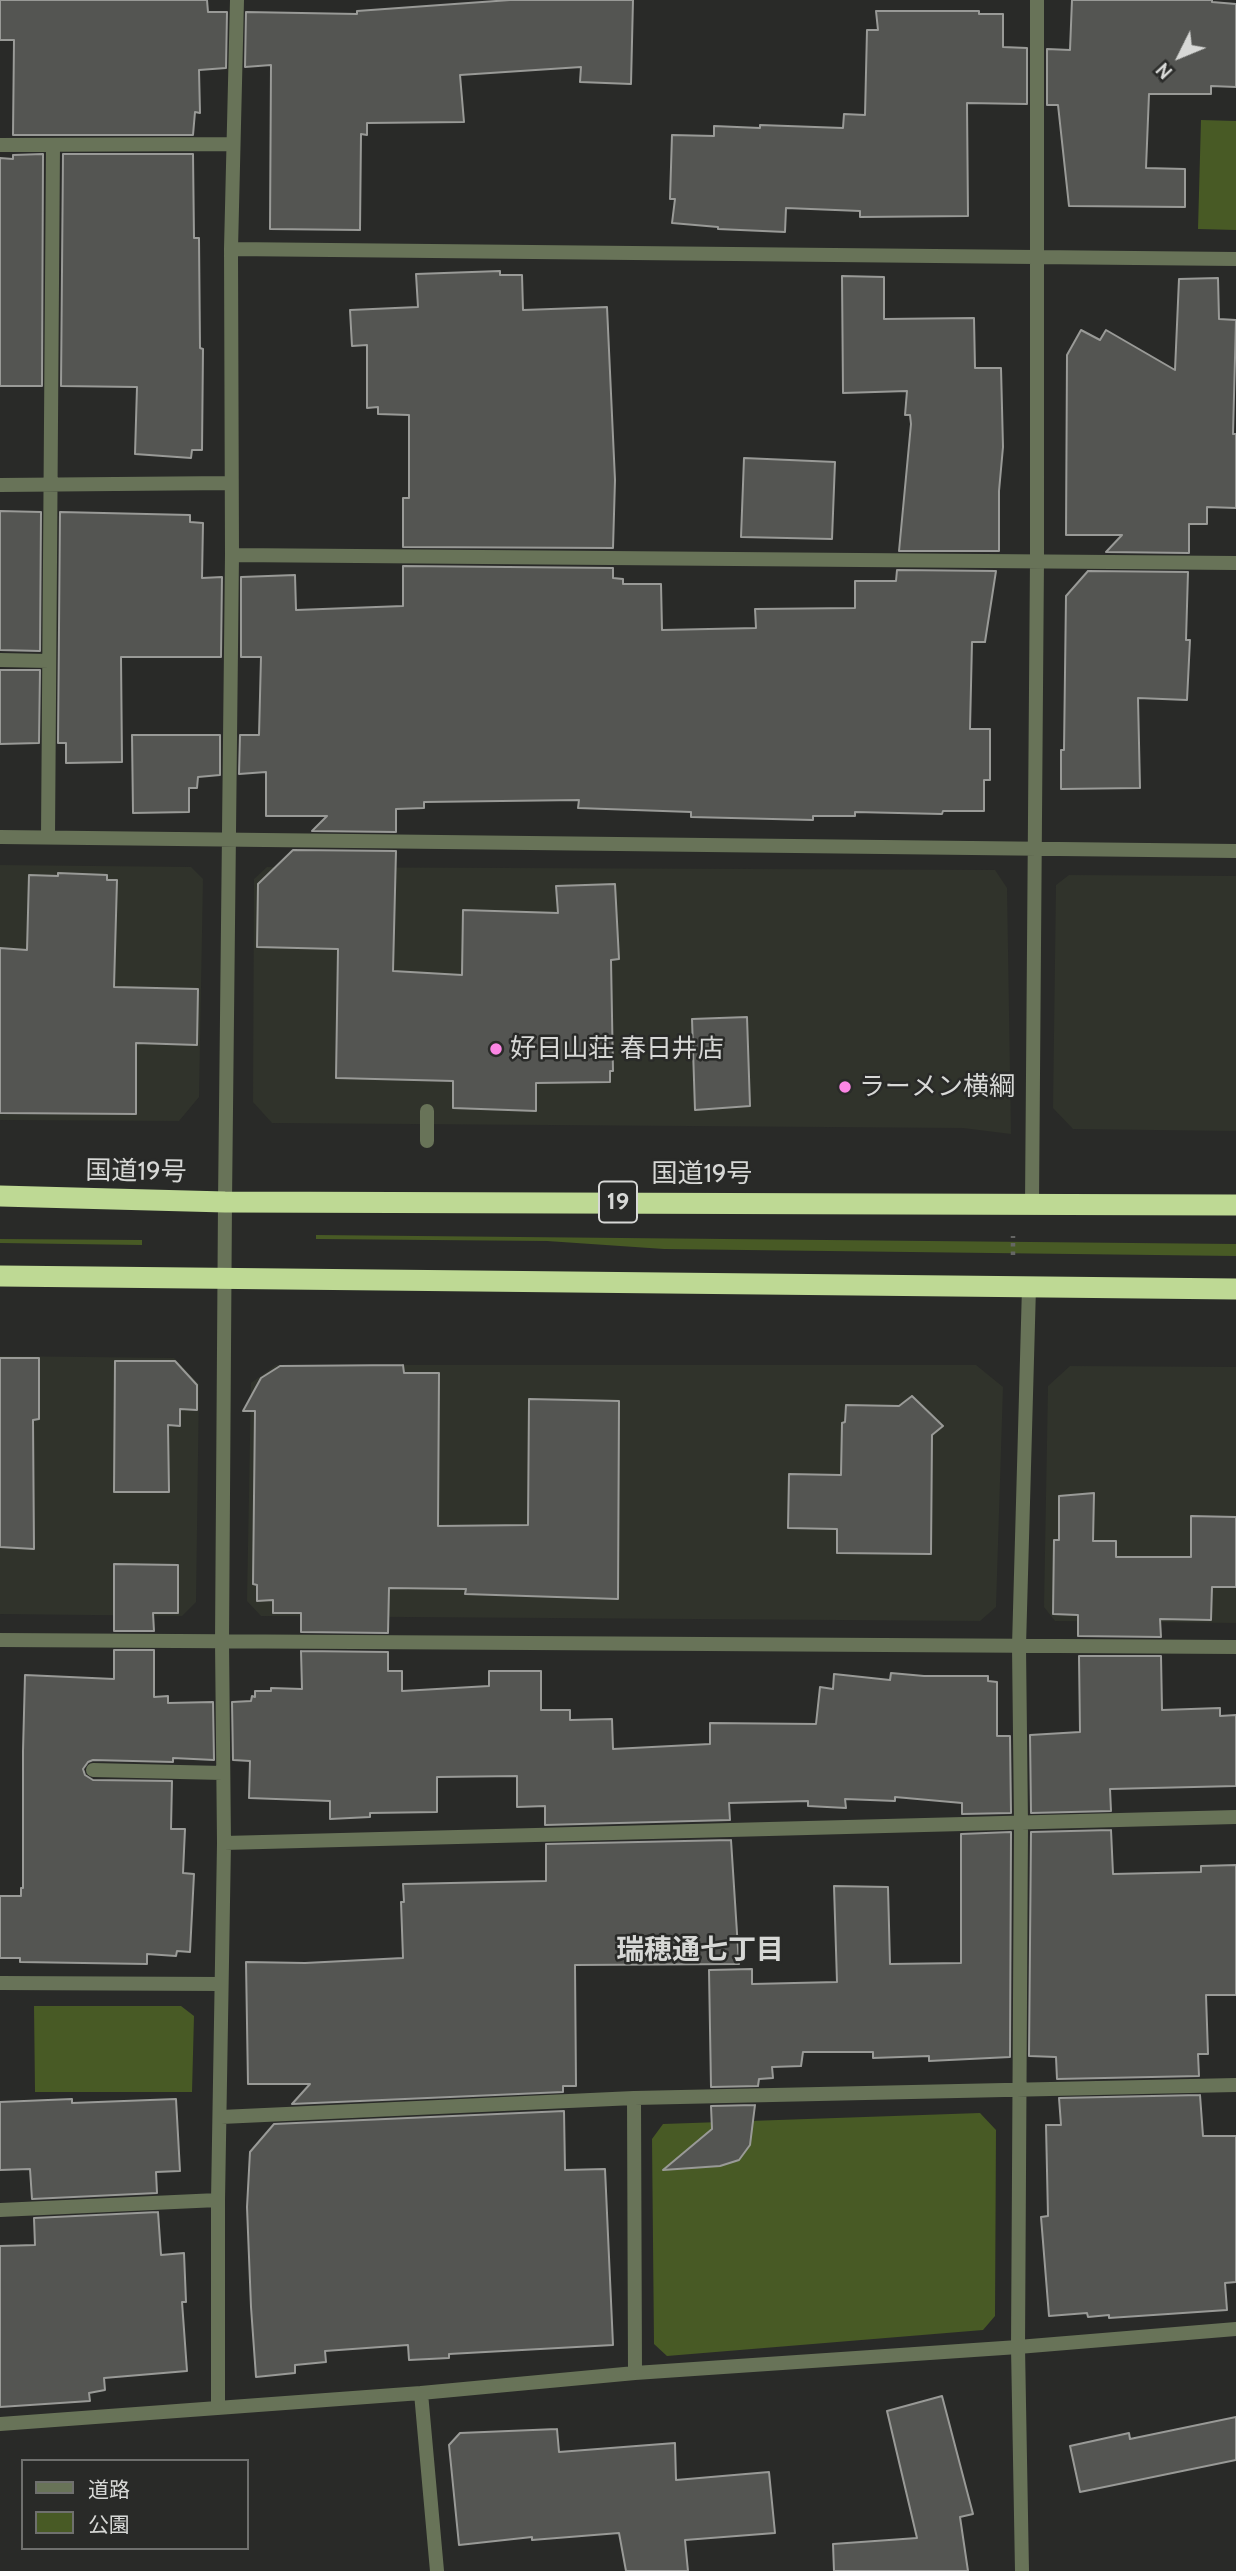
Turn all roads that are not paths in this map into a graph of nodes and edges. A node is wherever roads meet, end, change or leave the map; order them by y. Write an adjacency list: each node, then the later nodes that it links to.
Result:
1 (237, 0): 3 (street)
2 (1037, 0): 7 (street)
3 (233, 144): 5 (street); 6 (street)
4 (0, 145): 5 (street)
5 (53, 145): 11 (street)
6 (231, 249): 7 (street); 9 (street)
7 (1036, 258): 8 (street); 13 (street)
8 (1236, 259)
9 (231, 483): 11 (street); 12 (street)
10 (0, 485): 11 (street)
11 (51, 486): 16 (street)
12 (232, 555): 13 (street); 19 (street)
13 (1037, 560): 14 (street); 20 (street)
14 (1236, 563)
15 (0, 660): 16 (street)
16 (50, 661): 18 (street)
17 (0, 837): 18 (street)
18 (48, 837): 19 (street)
19 (229, 840): 20 (street); 25 (street)
20 (1035, 849): 21 (street); 26 (street)
21 (1236, 850)
22 (427, 1111): 23 (street)
23 (427, 1141)
24 (0, 1196): 25 (highway, 国道19号 / 19)
25 (225, 1202): 26 (highway, 国道19号 / 19); 29 (street)
26 (1032, 1203): 27 (highway, 国道19号 / 19)
27 (1236, 1205)
28 (0, 1276): 29 (highway)
29 (226, 1278): 30 (highway); 33 (street)
30 (1029, 1287): 31 (highway); 34 (street)
31 (1236, 1289)
32 (0, 1640): 33 (street)
33 (222, 1642): 34 (street); 37 (street)
34 (1019, 1646): 35 (street); 39 (street)
35 (1236, 1647)
36 (93, 1770): 37 (street)
37 (223, 1773): 40 (street)
38 (1236, 1817): 39 (street)
39 (1021, 1824): 40 (street); 44 (street)
40 (224, 1843): 42 (street)
41 (0, 1983): 42 (street)
42 (221, 1984): 46 (street)
43 (1236, 2085): 44 (street)
44 (1018, 2091): 45 (street); 50 (street)
45 (634, 2098): 46 (street); 51 (street)
46 (221, 2117): 47 (street)
47 (218, 2200): 48 (street); 53 (street)
48 (0, 2210)
49 (1236, 2329): 50 (street)
50 (1018, 2347): 51 (street); 56 (street)
51 (635, 2373): 52 (street)
52 (421, 2393): 53 (street); 55 (street)
53 (218, 2407): 54 (street)
54 (0, 2424)
55 (437, 2571)
56 (1022, 2571)

